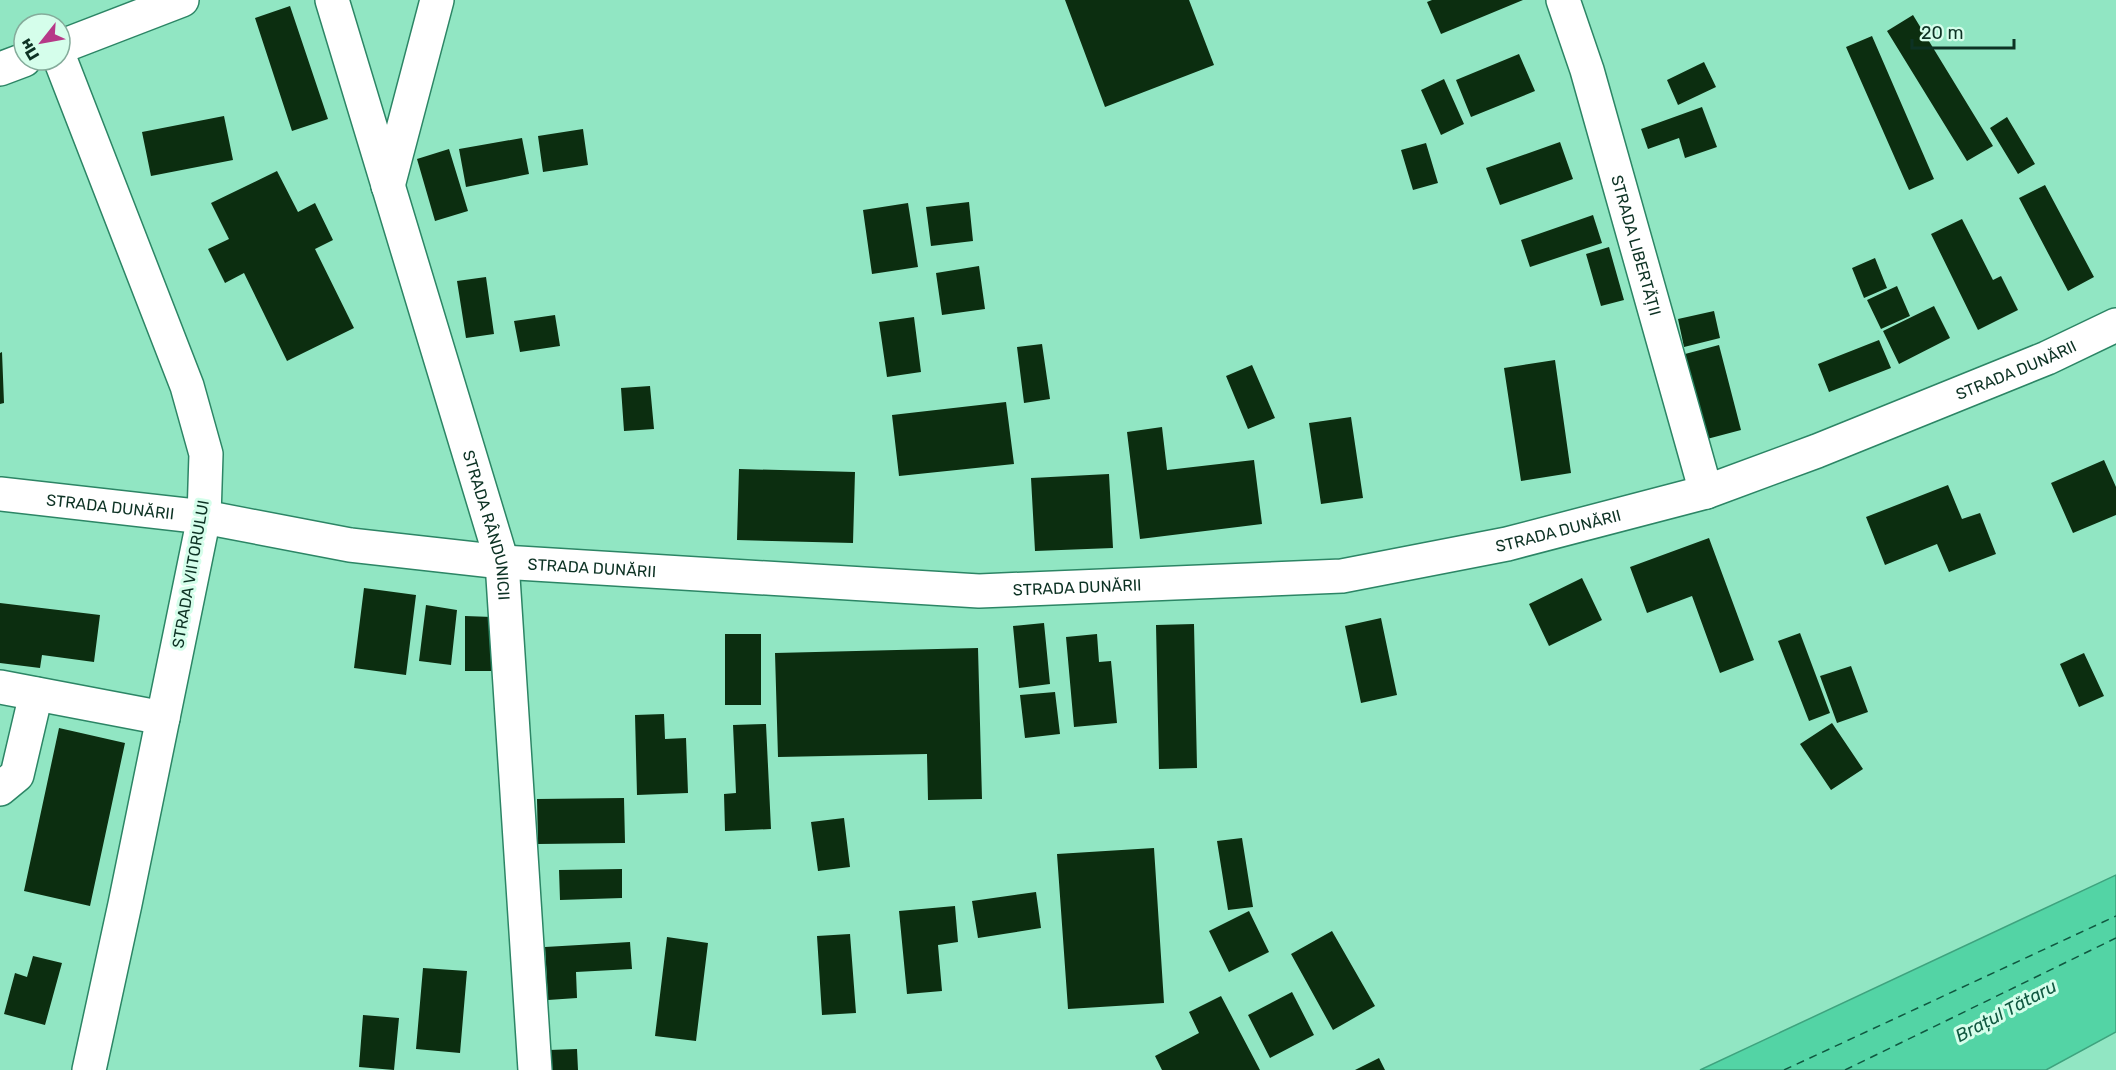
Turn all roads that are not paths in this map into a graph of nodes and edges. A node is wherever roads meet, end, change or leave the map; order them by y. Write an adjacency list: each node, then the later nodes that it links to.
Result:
1 (182, 0): 5 (street)
2 (332, 0): 7 (street, STRADA RÂNDUNICII)
3 (437, 0): 7 (street)
4 (1563, 0): 9 (street, STRADA LIBERTĂȚII)
5 (72, 42)
6 (65, 72): 11 (street, STRADA VIITORULUI)
7 (388, 186): 12 (street, STRADA RÂNDUNICII)
8 (2116, 325): 9 (street, STRADA DUNĂRII)
9 (1706, 492): 12 (street, STRADA DUNĂRII)
10 (0, 494): 11 (street, STRADA DUNĂRII)
11 (204, 517): 12 (street, STRADA DUNĂRII); 15 (street, STRADA VIITORULUI)
12 (502, 562): 18 (street, STRADA RÂNDUNICII)
13 (0, 687): 14 (street)
14 (36, 694): 15 (street); 16 (street)
15 (163, 718): 17 (street, STRADA VIITORULUI)
16 (0, 789)
17 (89, 1070)
18 (535, 1070)

